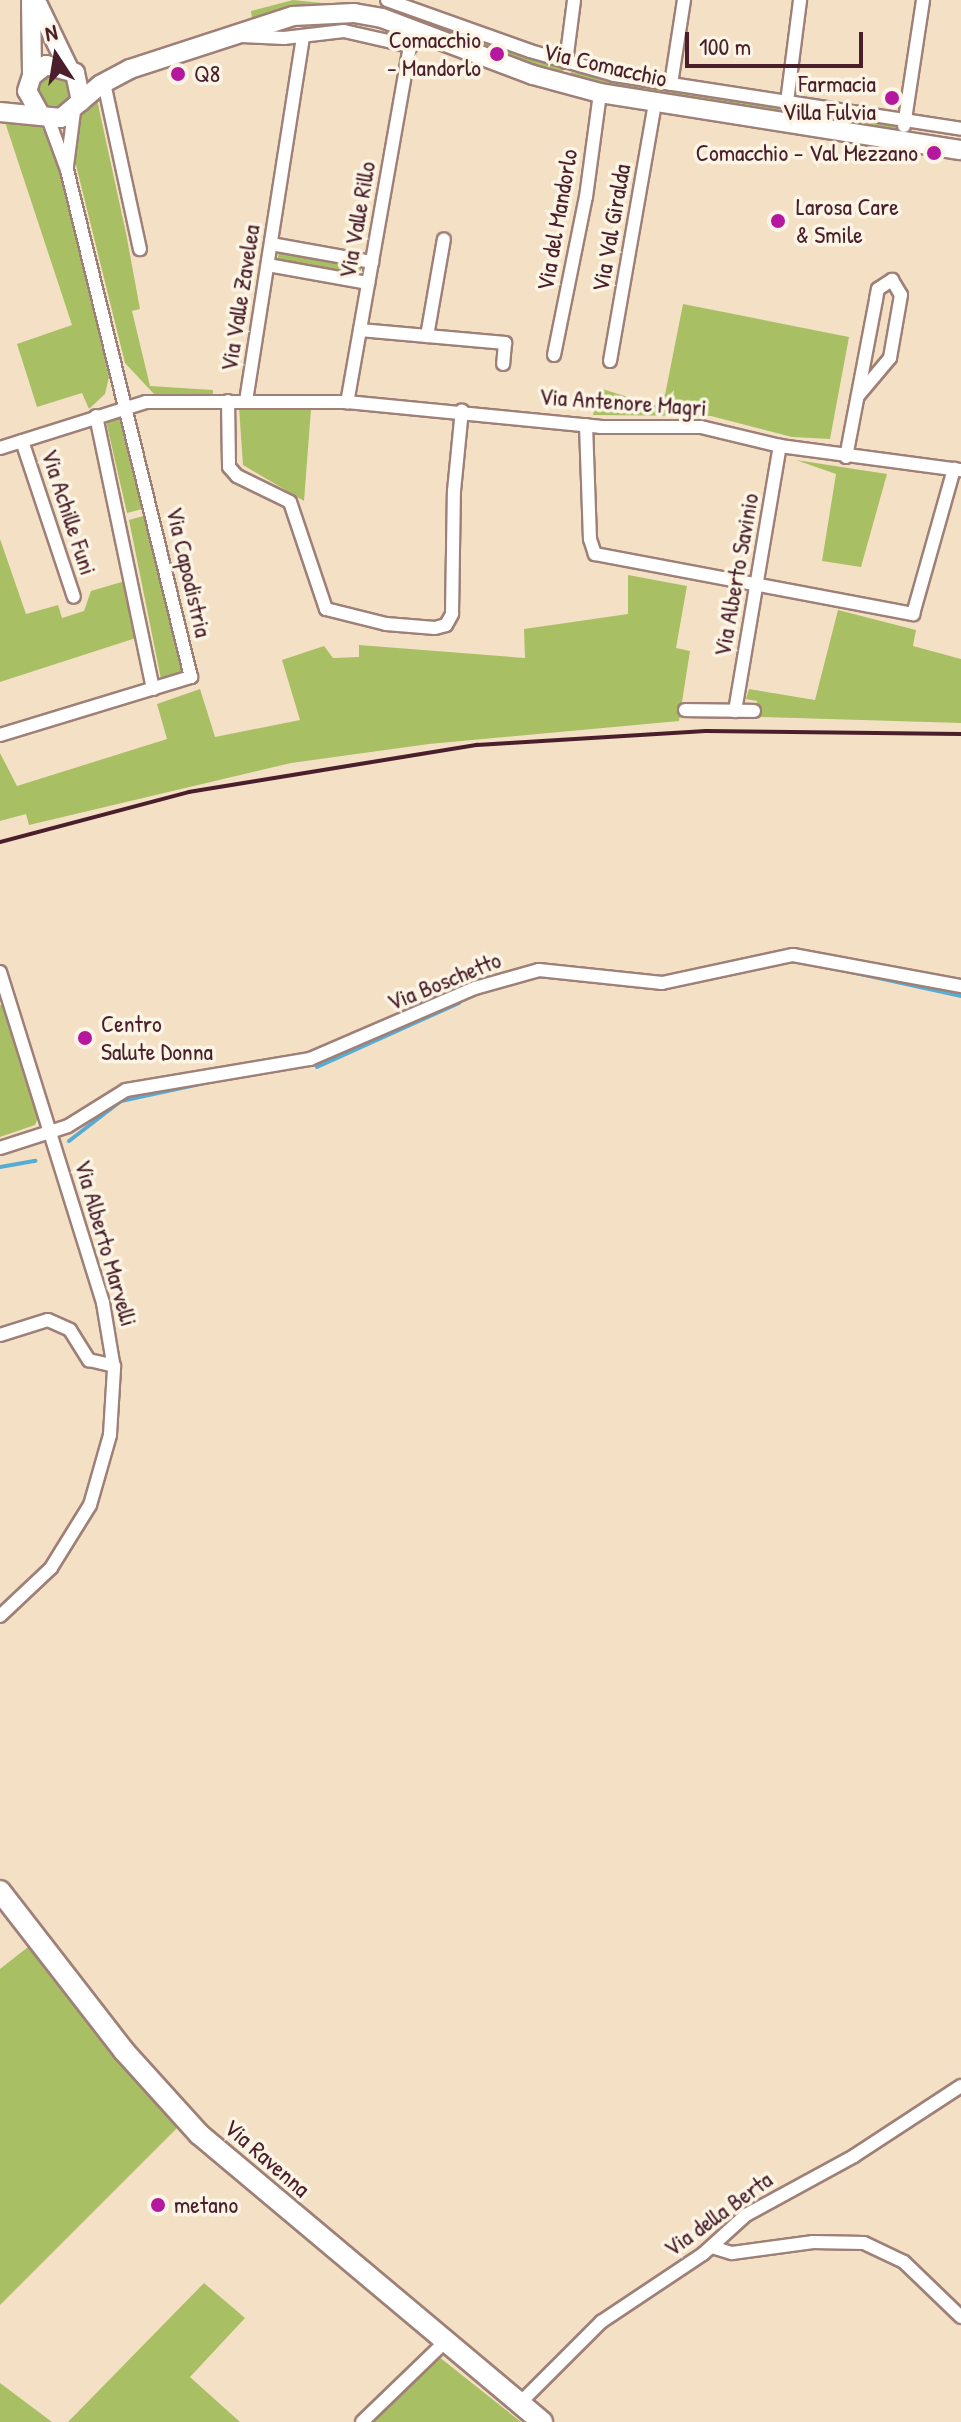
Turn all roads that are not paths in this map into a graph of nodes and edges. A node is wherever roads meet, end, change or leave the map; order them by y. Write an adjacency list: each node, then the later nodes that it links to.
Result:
1 (34, 0): 14 (main road); 16 (main road)
2 (560, 0): 6 (street)
3 (684, 0): 17 (street)
4 (800, 0): 20 (street)
5 (923, 0): 25 (street)
6 (574, 3): 12 (street)
7 (344, 6): 8 (main road, Via Comacchio); 9 (main road, Via Comacchio)
8 (384, 6): 12 (street, Via Comacchio); 18 (main road, Via Comacchio)
9 (280, 20): 10 (main road, Via Comacchio); 11 (street)
10 (231, 35): 11 (street); 13 (main road, Via Comacchio)
11 (303, 36): 31 (street, Via Valle Zavelea); 33 (street, Via Valle Rillo)
12 (566, 62): 17 (street, Via Comacchio)
13 (130, 69): 14 (main road, Via Comacchio); 15 (main road, Via Comacchio)
14 (72, 70): 16 (main road, Via Comacchio); 22 (main road)
15 (104, 83): 22 (main road, Via Comacchio); 32 (street)
16 (30, 84): 21 (main road, Via Comacchio); 24 (main road)
17 (671, 84): 20 (street, Via Comacchio)
18 (600, 93): 19 (main road, Via Comacchio); 40 (street, Via del Mandorlo)
19 (655, 102): 27 (main road, Via Comacchio); 41 (street, Via Val Giralda)
20 (787, 102): 25 (street, Via Comacchio)
21 (0, 106)
22 (77, 106): 24 (main road, Via Comacchio); 29 (street, Via Capodistria)
23 (0, 112): 24 (main road, Via Comacchio)
24 (44, 116): 29 (street, Via Capodistria)
25 (905, 121): 26 (street, Via Comacchio); 27 (street)
26 (961, 129)
27 (902, 141): 28 (main road, Via Comacchio)
28 (961, 150)
29 (67, 170): 47 (street, Via Capodistria)
30 (444, 239): 39 (street)
31 (271, 244): 33 (street); 34 (street, Via Valle Zavelea)
32 (140, 249)
33 (372, 262): 35 (street, Via Valle Rillo)
34 (268, 265): 35 (street); 45 (street, Via Valle Zavelea)
35 (368, 283): 38 (street, Via Valle Rillo)
36 (872, 318): 37 (street); 37 (street); 43 (street)
37 (896, 323): 43 (street)
38 (360, 330): 39 (street); 46 (street, Via Valle Rillo)
39 (427, 336): 42 (street)
40 (554, 355)
41 (610, 361)
42 (503, 364)
43 (858, 396): 54 (street)
44 (228, 401): 45 (street); 47 (street); 48 (street)
45 (246, 401): 46 (street, Via Valle Zavelea)
46 (347, 402): 48 (street, Via Valle Zavelea)
47 (127, 406): 49 (street); 58 (street, Via Capodistria)
48 (462, 410): 50 (street, Via Antenore Magri)
49 (96, 416): 51 (street); 58 (street)
50 (586, 425): 52 (street, Via Antenore Magri); 56 (street)
51 (22, 441): 53 (street); 57 (street, Via Achille Funi)
52 (780, 446): 54 (street, Via Antenore Magri); 56 (street, Via Alberto Savinio)
53 (0, 448)
54 (846, 457): 55 (street, Via Antenore Magri)
55 (957, 470): 56 (street)
56 (757, 586): 60 (street, Via Alberto Savinio)
57 (74, 597)
58 (153, 689): 62 (street, Via Capodistria)
59 (685, 710): 60 (street)
60 (735, 711): 61 (street)
61 (754, 711)
62 (0, 735)
63 (0, 972): 65 (street)
64 (961, 986): 65 (street, Via Boschetto)
65 (52, 1133): 66 (street, Via Boschetto); 68 (street, Via Alberto Marvelli)
66 (0, 1148)
67 (0, 1335): 68 (street, Via Alberto Marvelli)
68 (114, 1366): 69 (street, Via Alberto Marvelli)
69 (0, 1616)
70 (0, 1891): 74 (main road, Via Ravenna)
71 (961, 2086): 72 (street, Via della Berta)
72 (712, 2247): 73 (street); 75 (street, Via della Berta)
73 (961, 2317)
74 (446, 2341): 75 (main road, Via Ravenna); 76 (street)
75 (520, 2403): 77 (main road, Via Ravenna)
76 (362, 2422)
77 (542, 2422)

